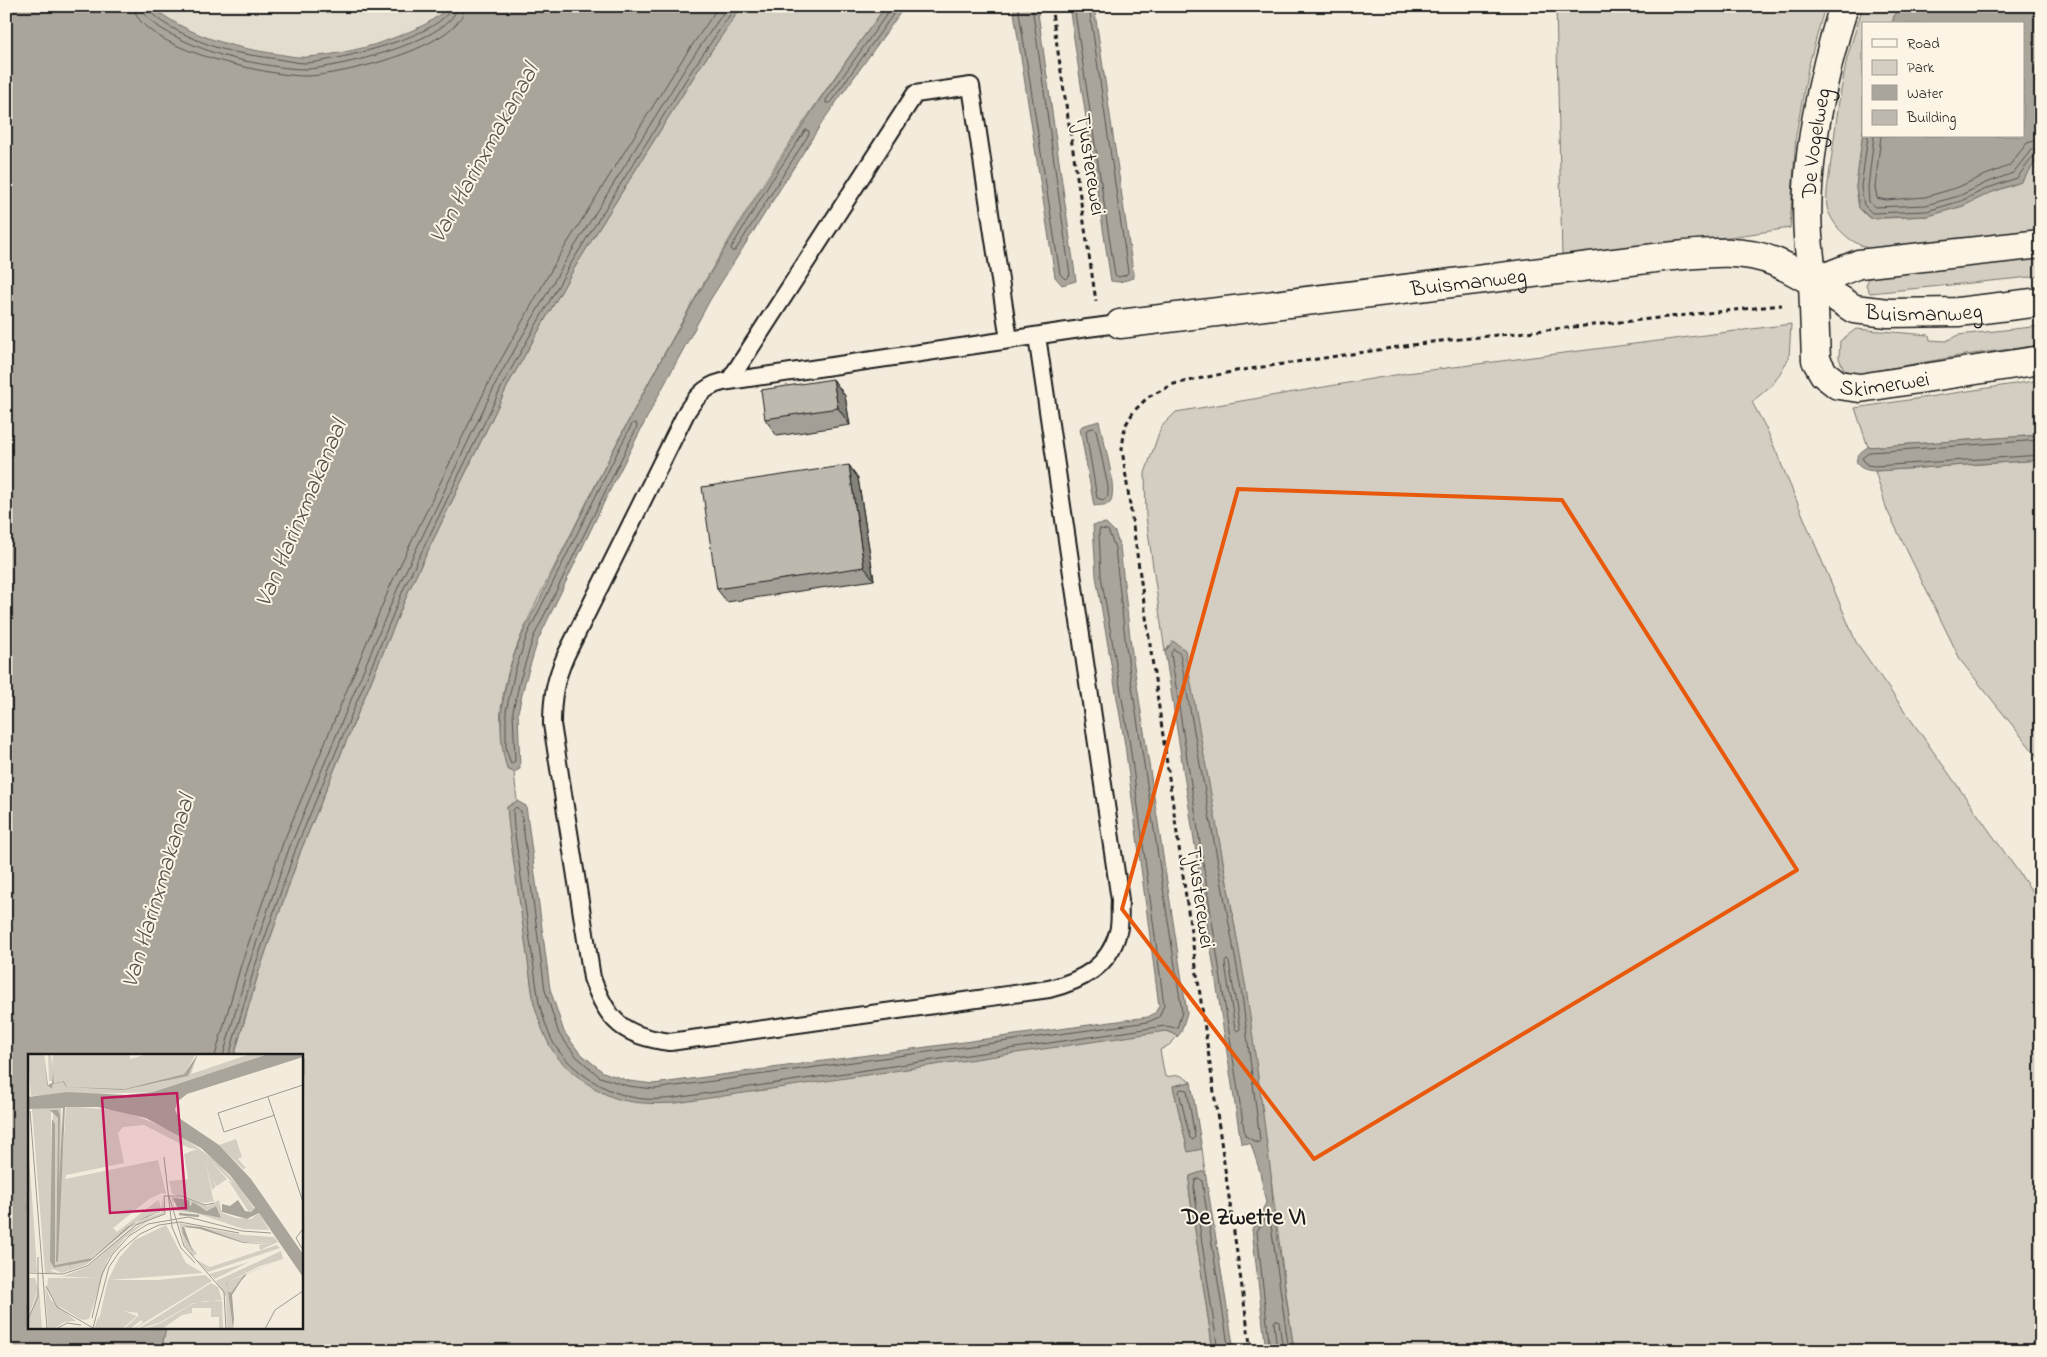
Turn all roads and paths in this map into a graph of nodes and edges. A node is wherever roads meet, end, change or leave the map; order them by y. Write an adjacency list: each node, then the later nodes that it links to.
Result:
1 (1051, 6): 6 (path, Tjusterewei)
2 (1844, 6): 4 (street, De Vogelweg)
3 (2041, 244): 4 (street, Buismanweg)
4 (1813, 282): 5 (street, Buismanweg); 6 (street, Buismanweg); 9 (street, Skimerwei); 11 (path, Tjusterewei)
5 (2041, 302)
6 (1110, 325): 7 (lane)
7 (1036, 336): 8 (lane); 10 (lane)
8 (1010, 340): 10 (lane); 10 (lane)
9 (2041, 360)
10 (730, 382)
11 (1251, 1351)

